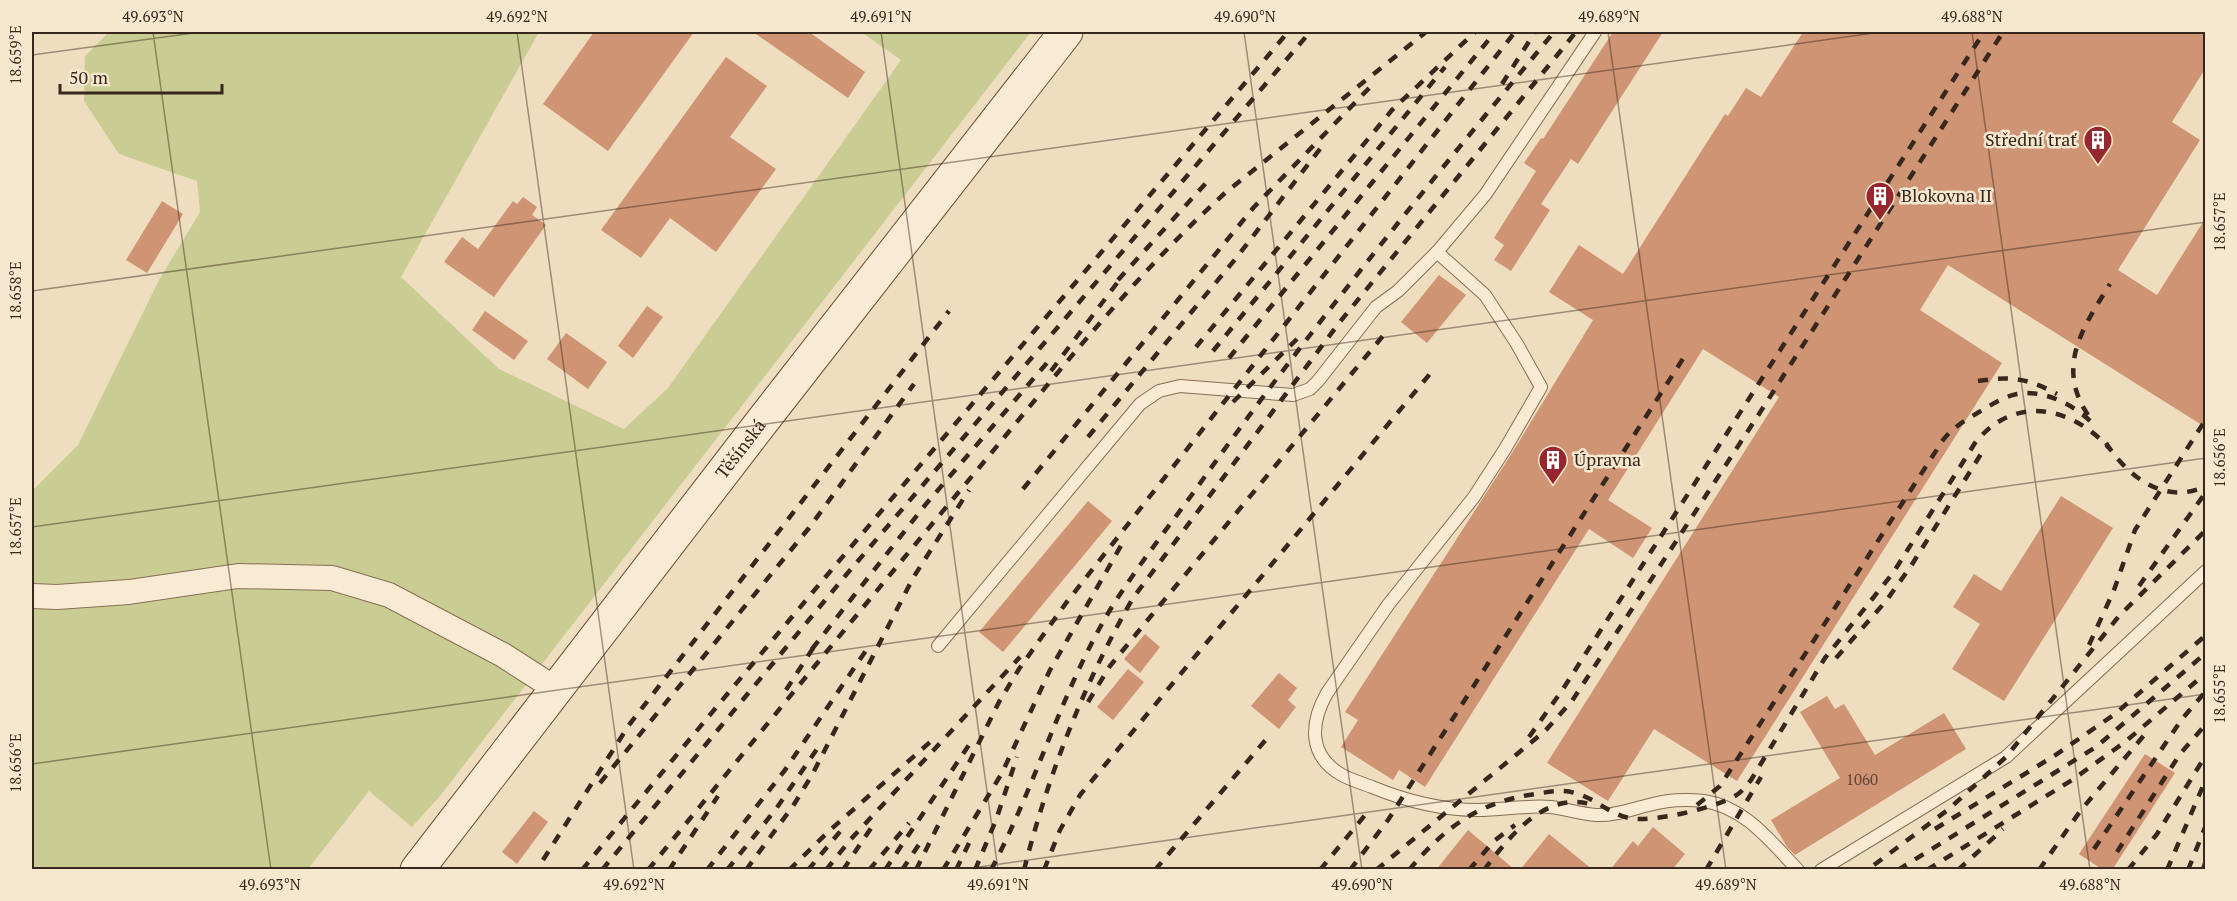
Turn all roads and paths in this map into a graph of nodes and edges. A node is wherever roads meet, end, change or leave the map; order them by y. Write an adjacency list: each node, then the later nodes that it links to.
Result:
1 (1066, 32): 7 (main road, Těšínská)
2 (1595, 32): 3 (lane)
3 (1437, 252): 6 (lane); 9 (lane)
4 (2205, 571): 10 (lane)
5 (32, 596): 7 (street)
6 (938, 646)
7 (556, 689): 8 (main road, Těšínská)
8 (417, 870)
9 (1798, 870)
10 (1821, 870)

